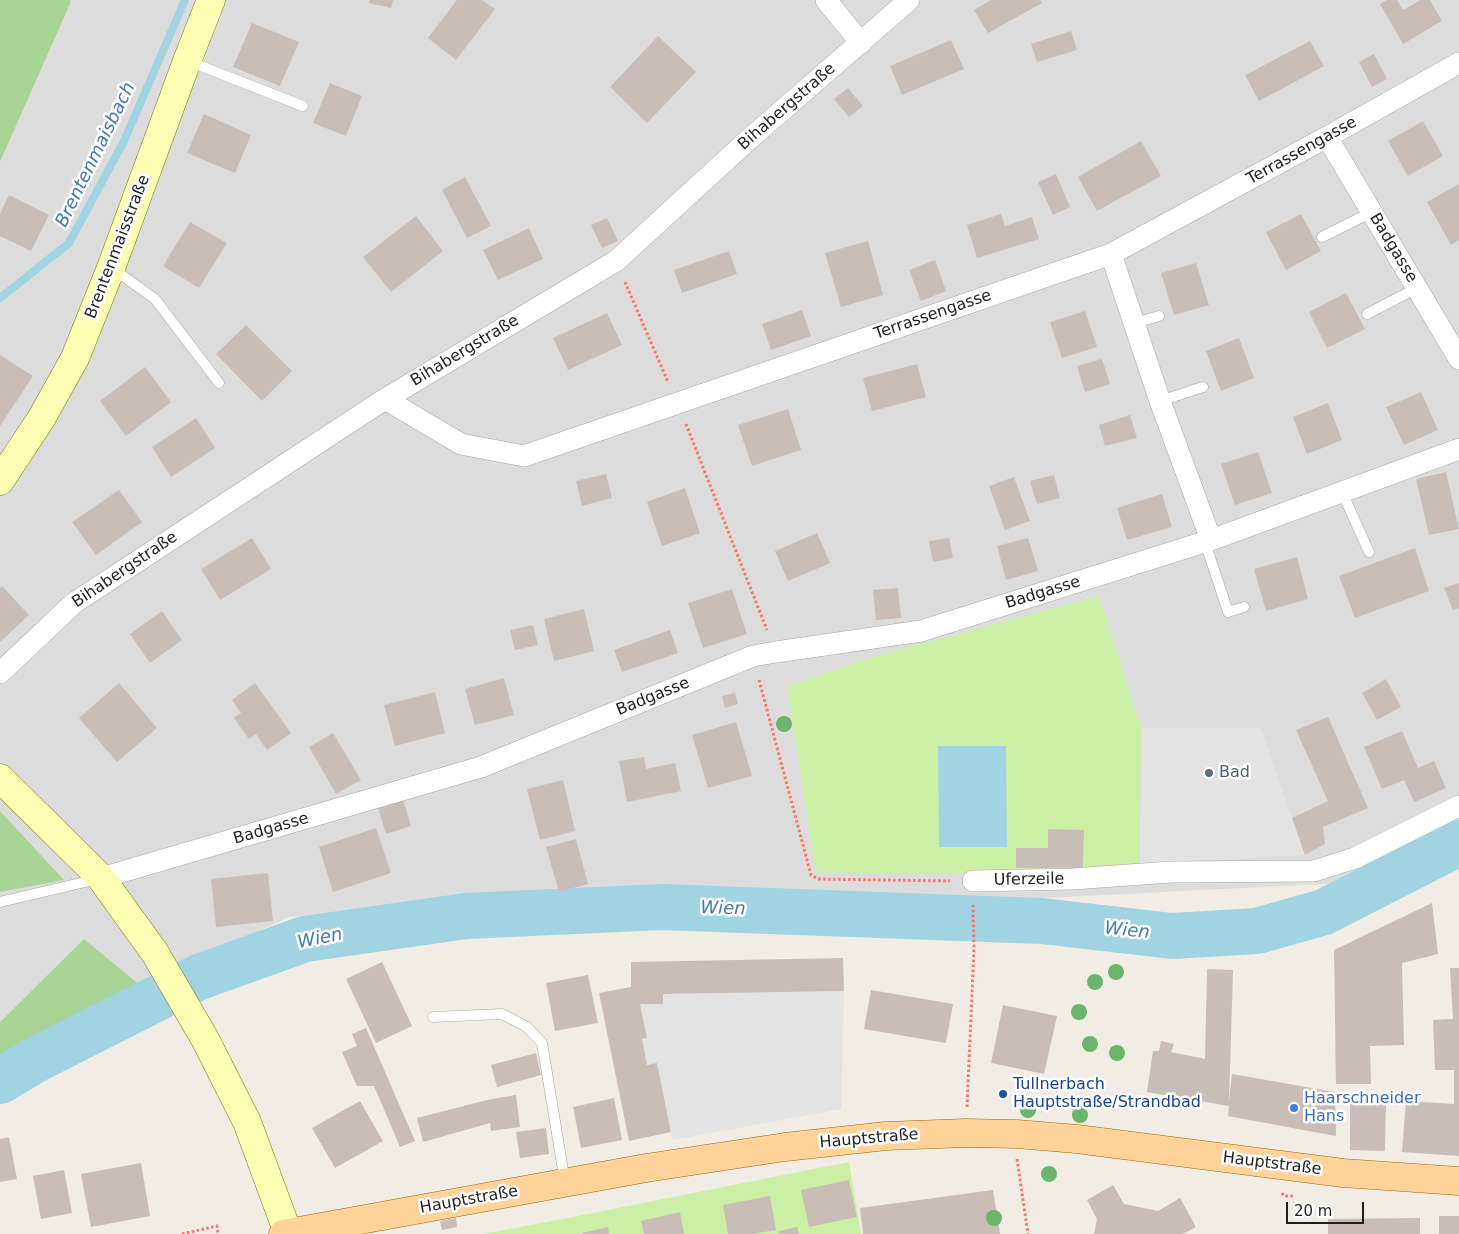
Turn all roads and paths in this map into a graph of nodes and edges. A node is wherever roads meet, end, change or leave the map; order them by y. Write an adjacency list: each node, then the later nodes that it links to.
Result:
1 (211, 0): 5 (street, Brentenmaisstraße)
2 (826, 0): 4 (street)
3 (909, 0): 4 (street, Bihabergstraße)
4 (861, 43): 22 (street, Bihabergstraße)
5 (187, 61): 7 (lane); 12 (street, Brentenmaisstraße)
6 (1459, 63): 8 (street, Terrassengasse)
7 (303, 106)
8 (1327, 137): 9 (street, Badgasse); 11 (street, Terrassengasse)
9 (1372, 212): 10 (lane); 13 (street, Badgasse)
10 (1322, 237)
11 (1111, 254): 17 (street); 22 (street, Terrassengasse)
12 (111, 268): 20 (lane); 26 (street, Brentenmaisstraße)
13 (1417, 288): 15 (lane); 18 (street, Badgasse)
14 (629, 291): 19 (path)
15 (1367, 314)
16 (1159, 316): 17 (lane)
17 (1135, 324): 23 (street)
18 (1459, 359)
19 (668, 382)
20 (219, 383)
21 (1203, 387): 23 (lane)
22 (385, 399): 33 (street, Bihabergstraße)
23 (1160, 401): 28 (street)
24 (686, 425): 31 (path)
25 (1459, 448): 27 (street, Badgasse)
26 (0, 481)
27 (1342, 492): 28 (street, Badgasse); 29 (lane)
28 (1208, 541): 30 (lane); 31 (street, Badgasse)
29 (1369, 552)
30 (1244, 608)
31 (776, 652): 32 (street, Badgasse)
32 (753, 656): 36 (street, Badgasse); 37 (path, Uferzeile)
33 (0, 673)
34 (0, 778): 36 (street)
35 (1459, 806): 37 (street, Uferzeile)
36 (101, 878): 38 (lane); 48 (street)
37 (973, 891): 40 (path)
38 (0, 902)
39 (433, 1017): 43 (lane)
40 (966, 1133): 41 (main road, Hauptstraße); 43 (main road, Hauptstraße)
41 (1016, 1134): 42 (main road, Hauptstraße); 49 (path)
42 (1459, 1181)
43 (565, 1183): 48 (main road, Hauptstraße)
44 (1279, 1190): 45 (path)
45 (1294, 1196)
46 (182, 1234): 47 (path)
47 (218, 1234)
48 (286, 1234)
49 (1028, 1234)

